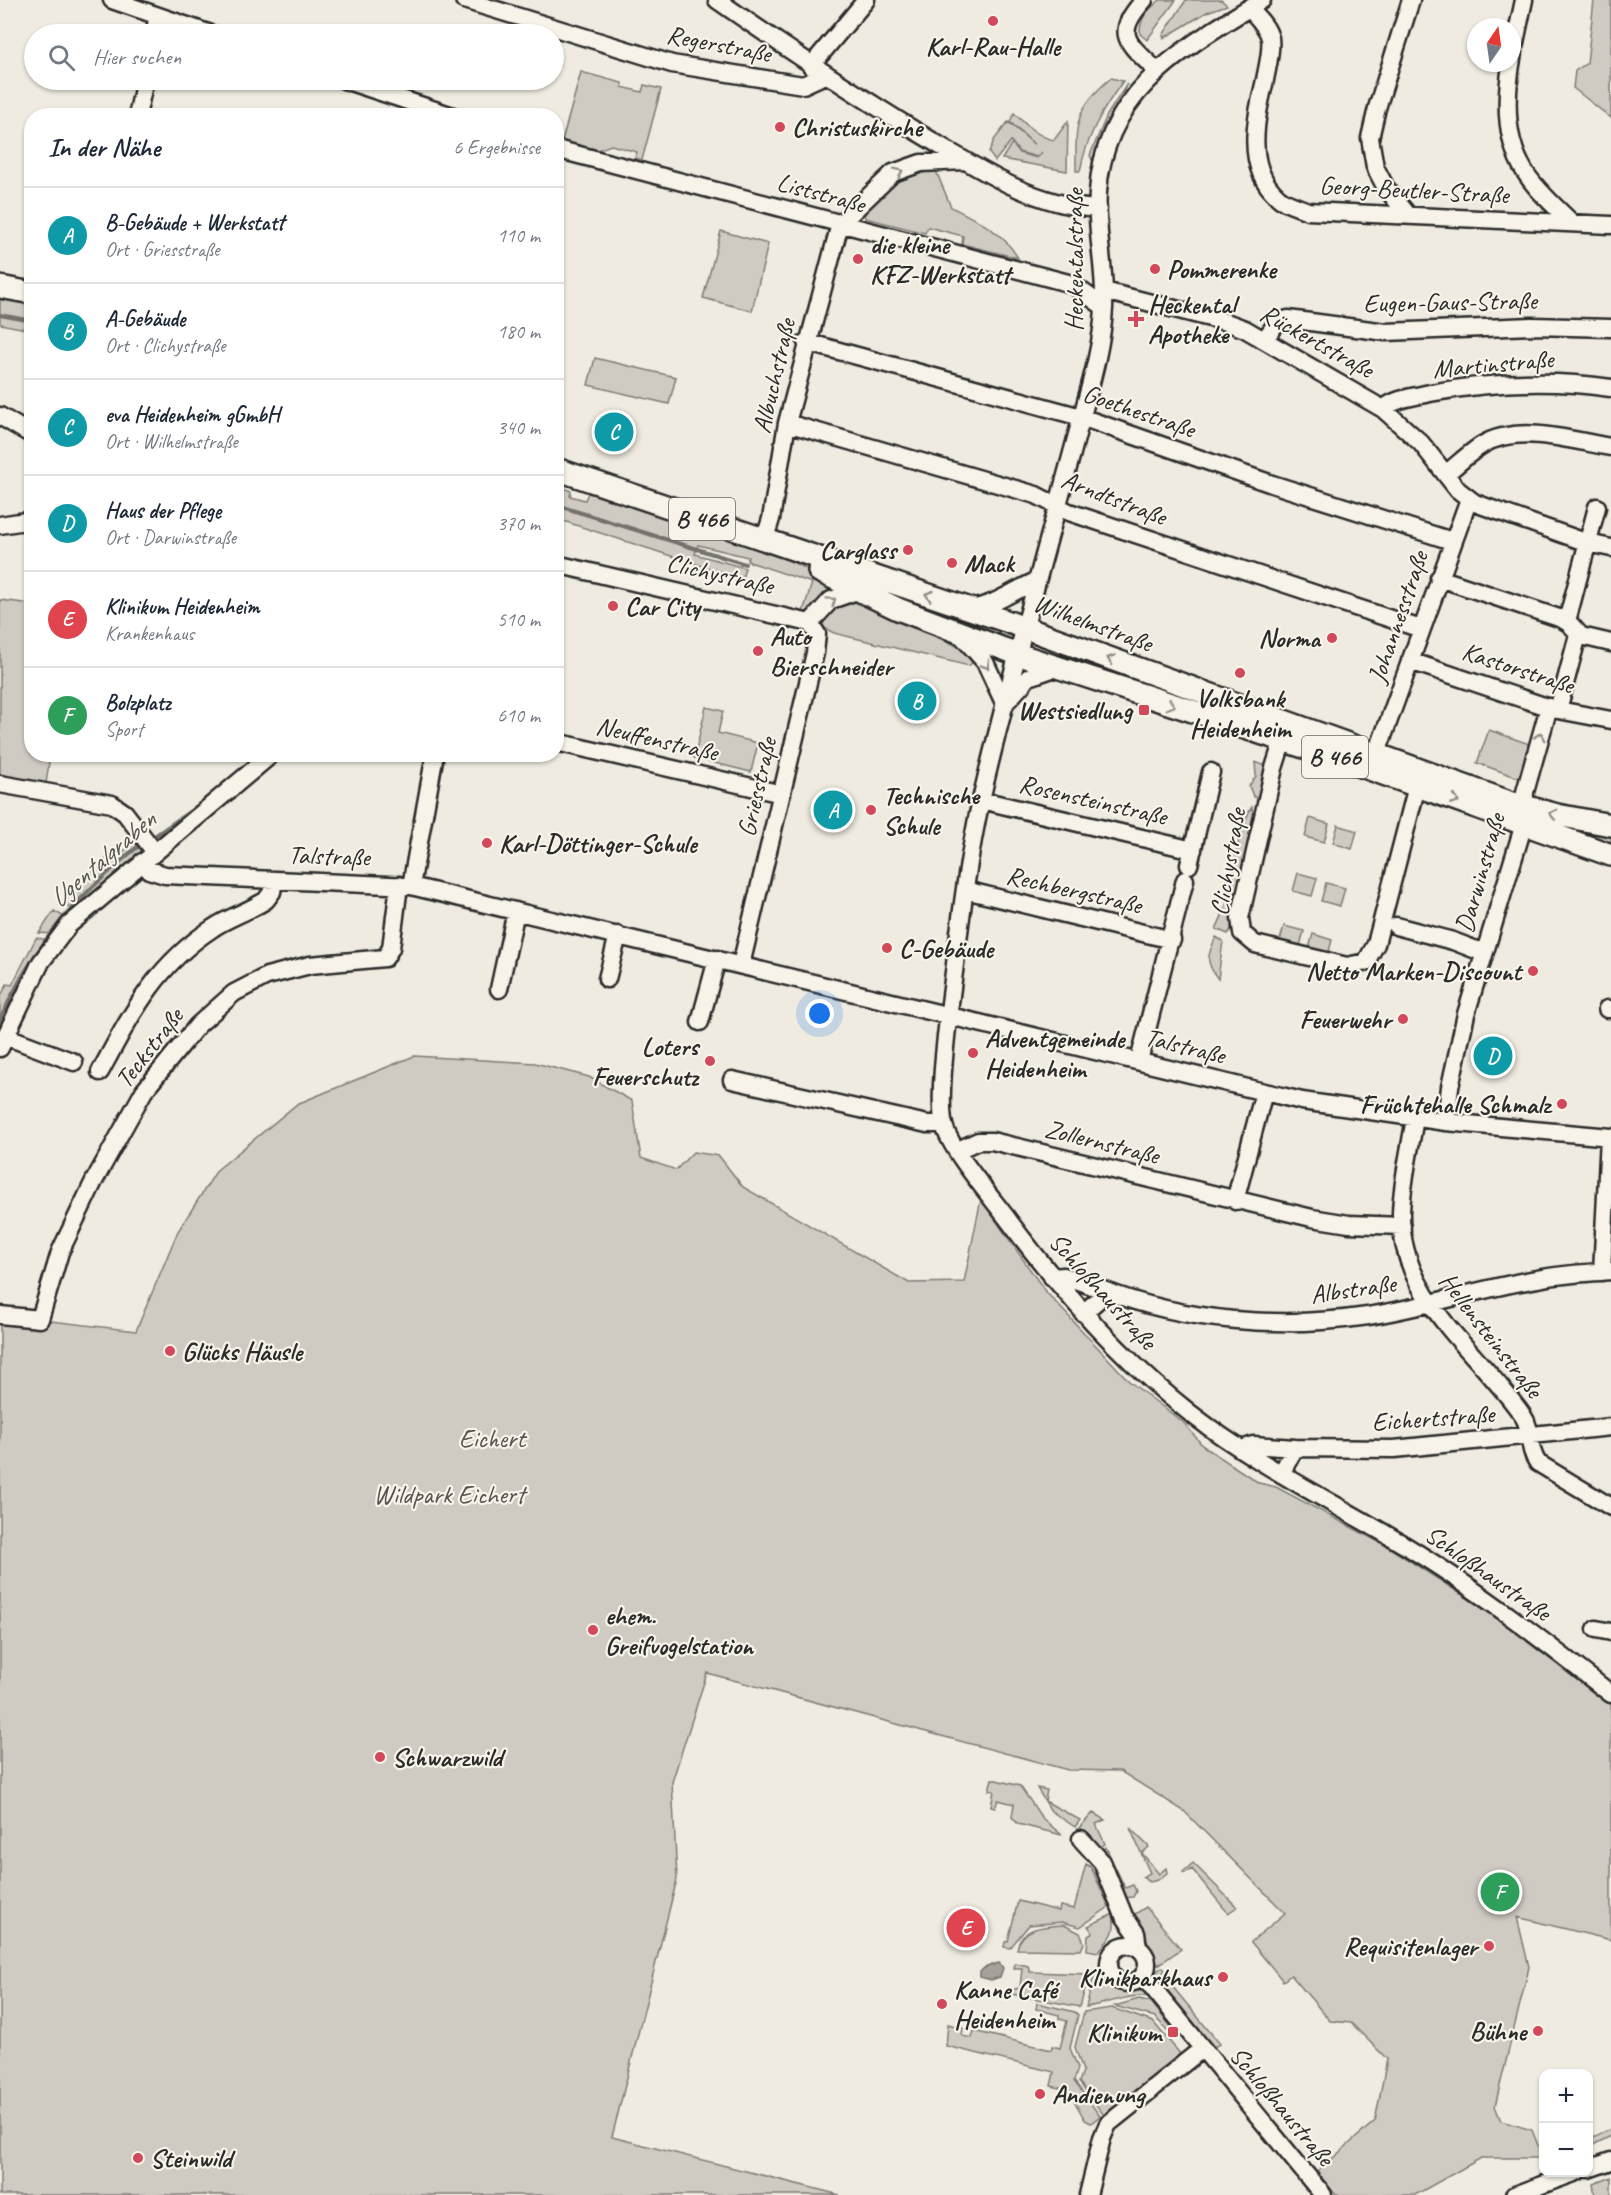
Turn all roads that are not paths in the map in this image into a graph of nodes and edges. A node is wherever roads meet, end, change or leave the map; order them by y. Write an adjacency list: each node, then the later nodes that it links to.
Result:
1 (112, 0): 9 (street)
2 (464, 0): 12 (street, Regerstraße)
3 (717, 0): 14 (street)
4 (866, 0): 14 (street)
5 (1144, 0): 15 (street)
6 (1411, 0): 24 (street)
7 (1524, 0): 25 (street)
8 (1256, 4): 15 (street, Heckentalstraße); 24 (street, Georg-Beutler-Straße)
9 (158, 16): 10 (street); 11 (street)
10 (156, 24)
11 (182, 24)
12 (542, 24)
13 (564, 31): 16 (street, Regerstraße)
14 (811, 66): 16 (street)
15 (1156, 70): 23 (street, Heckentalstraße)
16 (825, 75): 22 (street)
17 (143, 90): 19 (street)
18 (374, 90): 20 (street)
19 (139, 108)
20 (429, 108)
21 (564, 151): 26 (street, Liststraße)
22 (965, 160): 23 (street); 26 (street, one-way to 22)
23 (1098, 209): 28 (street, Heckentalstraße)
24 (1408, 215): 25 (street, Georg-Beutler-Straße)
25 (1572, 223): 27 (street, Georg-Beutler-Straße)
26 (840, 224): 29 (street, Liststraße); 35 (street, Albuchstraße)
27 (1611, 225)
28 (1102, 262): 29 (street); 32 (street, Heckentalstraße)
29 (1072, 284): 32 (street, Liststraße)
30 (0, 287): 31 (main road)
31 (24, 292)
32 (1104, 299): 34 (street, Rückertstraße); 39 (street, Heckentalstraße)
33 (1611, 328): 34 (street, Eugen-Gaus-Straße)
34 (1264, 340): 37 (street, Rückertstraße)
35 (806, 342): 39 (street, Goethestraße); 40 (street, Albuchstraße)
36 (1611, 388): 37 (street, Martinstraße)
37 (1383, 409): 44 (street, Rückertstraße)
38 (0, 416): 41 (street)
39 (1081, 417): 46 (street, Heckentalstraße); 50 (street, Goethestraße)
40 (787, 423): 46 (street, Arndtstraße); 51 (street, Albuchstraße)
41 (24, 430)
42 (1611, 447): 44 (street)
43 (564, 472): 51 (main road, Wilhelmstraße / B 466)
44 (1446, 474): 45 (street, Rückertstraße)
45 (1469, 499): 50 (street, Johannesstraße); 52 (street)
46 (1057, 507): 56 (street, Heckentalstraße); 62 (street, Arndtstraße)
47 (1597, 507): 52 (street)
48 (24, 520): 49 (street)
49 (0, 525)
50 (1452, 541): 55 (street, Johannesstraße)
51 (771, 543): 57 (main road, Clichystraße / B 466); 58 (main road, Wilhelmstraße / B 466, one-way to 51)
52 (1588, 543): 53 (street); 59 (street)
53 (1611, 548)
54 (564, 566): 60 (street, Clichystraße)
55 (1439, 578): 59 (street); 62 (street, Johannesstraße)
56 (1036, 581): 58 (street); 61 (street, Heckentalstraße)
57 (860, 590): 60 (street, one-way to 57); 63 (main road, Clichystraße / B 466)
58 (970, 609): 61 (main road, Wilhelmstraße / B 466)
59 (1567, 621): 64 (street)
60 (810, 623): 80 (street, Griesstraße)
61 (1024, 628): 66 (street, Schloßhaustraße); 74 (main road, Wilhelmstraße / B 466, one-way to 61)
62 (1421, 629): 67 (street, Johannesstraße)
63 (958, 632): 66 (main road, Clichystraße / B 466); 69 (street, one-way to 69)
64 (1578, 634): 65 (street); 70 (street, Darwinstraße)
65 (1611, 643)
66 (1017, 654): 68 (main road, Clichystraße / B 466); 69 (street, Schloßhaustraße)
67 (1410, 661): 70 (street, Kastorstraße); 74 (street, Johannesstraße)
68 (1055, 668): 69 (street, Schloßhaustraße); 72 (main road, Clichystraße / B 466, one-way to 72)
69 (1005, 705): 81 (street, Schloßhaustraße)
70 (1553, 708): 71 (street, Kastorstraße); 82 (street, Darwinstraße, one-way to 70)
71 (1611, 720)
72 (1283, 740): 79 (main road, Clichystraße / B 466); 79 (street, Clichystraße)
73 (564, 744): 80 (street, Neuffenstraße)
74 (1377, 753): 82 (main road, Wilhelmstraße / B 466)
75 (261, 762): 84 (street)
76 (433, 762): 88 (street, Teckstraße)
77 (1211, 772): 86 (street)
78 (0, 784): 84 (street)
79 (1417, 786): 82 (main road, Clichystraße / B 466, one-way to 82)
80 (782, 794): 96 (street, Griesstraße)
81 (981, 800): 86 (street, Rosensteinstraße); 89 (street, Schloßhaustraße)
82 (1524, 815): 83 (main road, Wilhelmstraße / B 466, one-way to 82); 85 (main road, Clichystraße / B 466); 94 (street, Darwinstraße)
83 (1611, 825)
84 (147, 848): 87 (street, Talstraße); 101 (street)
85 (1611, 855)
86 (1189, 865): 93 (street)
87 (273, 880): 88 (street, Talstraße); 104 (street)
88 (405, 886): 90 (street, Talstraße); 119 (street, Teckstraße)
89 (964, 891): 93 (street, Rechbergstraße); 99 (street, Schloßhaustraße)
90 (516, 911): 92 (street, Talstraße); 98 (street)
91 (1396, 926): 94 (street, Darwinstraße)
92 (618, 935): 95 (street, Talstraße); 97 (street)
93 (1172, 940): 102 (street)
94 (1484, 953): 108 (street, Darwinstraße)
95 (717, 959): 96 (street, Talstraße); 100 (street)
96 (741, 965): 99 (street, Talstraße)
97 (607, 979)
98 (499, 989)
99 (949, 1016): 102 (street, Talstraße); 109 (street, Schloßhaustraße)
100 (700, 1022)
101 (2, 1042): 103 (street)
102 (1139, 1061): 106 (street, Talstraße)
103 (74, 1062)
104 (100, 1072)
105 (732, 1080): 109 (street)
106 (1264, 1092): 107 (street, Talstraße); 112 (street)
107 (1415, 1118): 108 (street, Talstraße); 113 (street, Hellensteinstraße)
108 (1446, 1122): 110 (street, Talstraße)
109 (944, 1124): 111 (street, Schloßhaustraße)
110 (1610, 1137): 114 (street)
111 (958, 1150): 112 (street, Zollernstraße); 115 (street, Schloßhaustraße)
112 (1234, 1201): 113 (street, Zollernstraße)
113 (1402, 1226): 117 (street, Hellensteinstraße)
114 (1606, 1271): 117 (street, Albstraße)
115 (1052, 1277): 116 (street, Albstraße); 118 (street, Schloßhaustraße)
116 (1102, 1290): 117 (street, Albstraße); 118 (street)
117 (1429, 1302): 121 (street, Hellensteinstraße)
118 (1083, 1313): 123 (street, Schloßhaustraße)
119 (0, 1316)
120 (1611, 1427): 121 (street, Eichertstraße)
121 (1529, 1436): 122 (street, Eichertstraße); 125 (street, Hellensteinstraße)
122 (1295, 1448): 123 (street, Eichertstraße); 124 (street)
123 (1242, 1449): 124 (street, Schloßhaustraße)
124 (1281, 1474): 126 (street, Schloßhaustraße)
125 (1611, 1507)
126 (1611, 1695)
127 (1081, 1839): 128 (street, Schloßhaustraße)
128 (1131, 1947): 129 (street, Schloßhaustraße); 129 (street)
129 (1143, 1976): 130 (street, Schloßhaustraße)
130 (1202, 2049): 134 (street, Schloßhaustraße); 135 (street, Schloßhaustraße)
131 (1611, 2161): 132 (street)
132 (1593, 2167)
133 (1563, 2177): 136 (street)
134 (1088, 2195)
135 (1323, 2195)
136 (1514, 2195)

